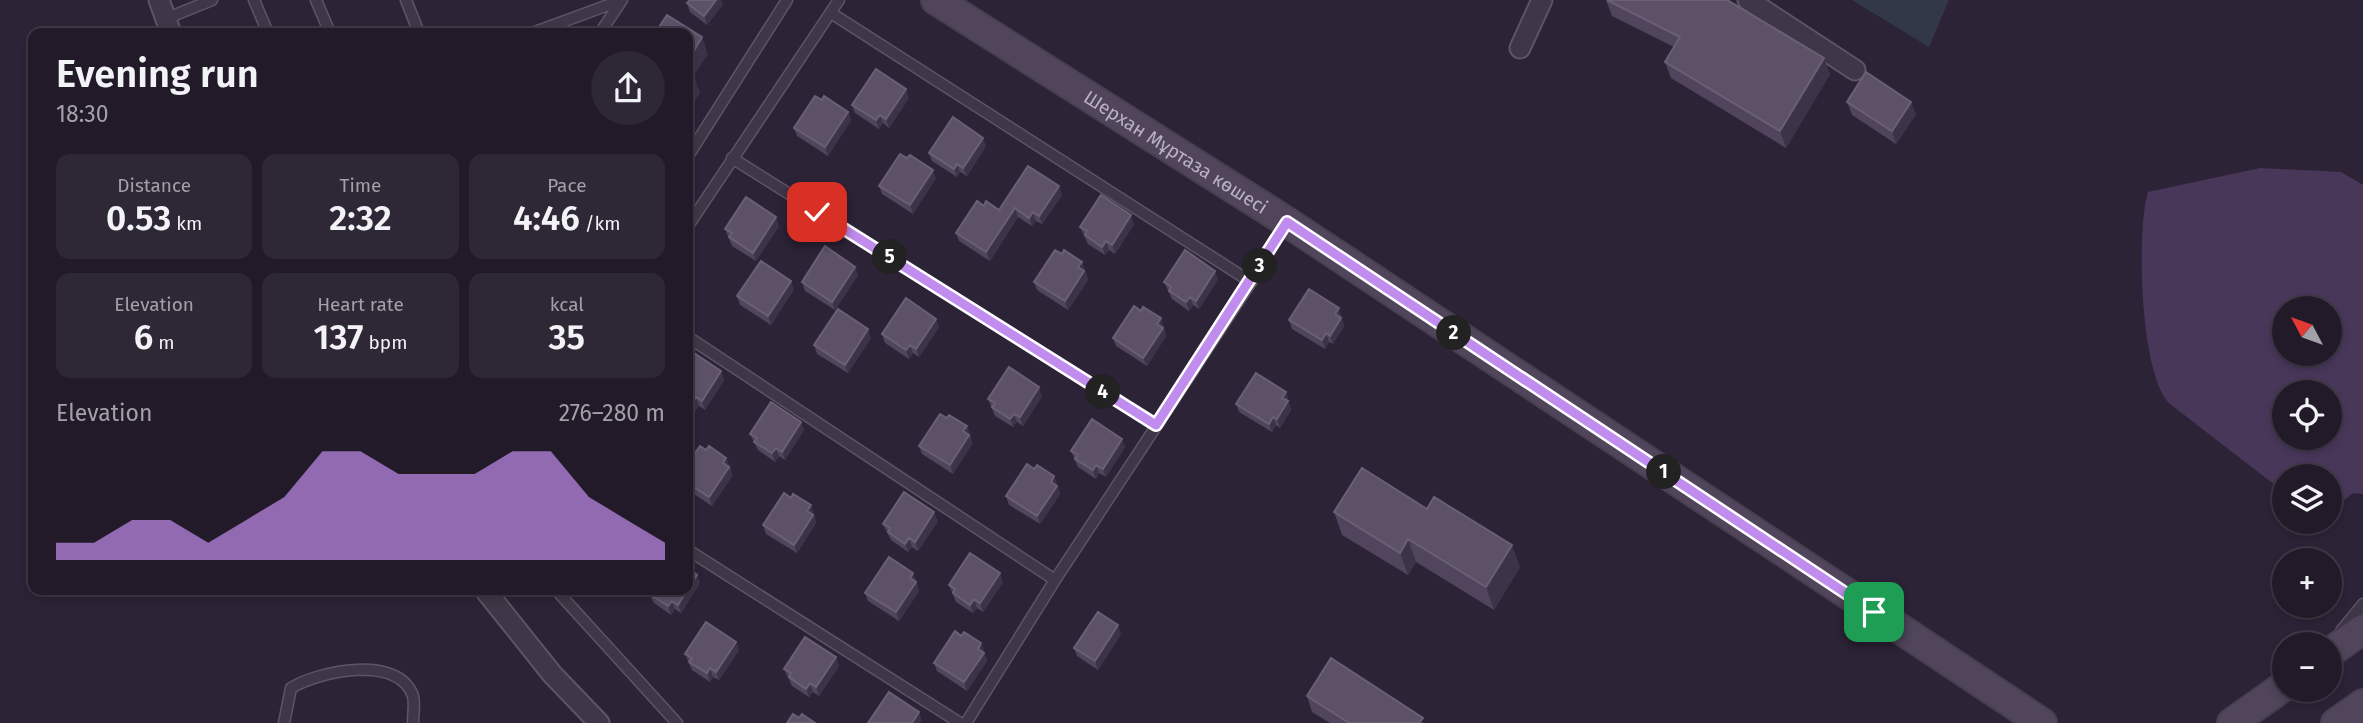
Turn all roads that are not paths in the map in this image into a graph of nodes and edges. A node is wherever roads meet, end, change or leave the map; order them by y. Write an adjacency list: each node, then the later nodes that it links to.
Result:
1 (212, 0): 12 (lane)
2 (254, 0): 13 (lane)
3 (316, 0): 14 (lane)
4 (406, 0): 15 (lane)
5 (622, 0): 16 (lane); 17 (lane)
6 (787, 0): 20 (lane)
7 (839, 0): 11 (lane)
8 (936, 0): 23 (main road, Шерхан Мұртаза көшесі)
9 (1542, 0): 18 (street)
10 (1748, 0): 19 (street)
11 (831, 13): 21 (lane); 24 (lane)
12 (165, 17)
13 (266, 28)
14 (328, 28)
15 (417, 28)
16 (546, 28)
17 (603, 28)
18 (1520, 48)
19 (1856, 70)
20 (693, 148)
21 (732, 158): 22 (lane); 26 (lane)
22 (693, 218)
23 (1287, 222): 24 (lane); 43 (main road, Шерхан Мұртаза көшесі)
24 (1251, 282): 26 (lane)
25 (693, 340): 28 (lane)
26 (1156, 425): 28 (lane)
27 (693, 553): 41 (lane)
28 (1055, 580): 42 (lane)
29 (489, 595): 39 (street)
30 (561, 595): 40 (lane)
31 (2363, 604): 33 (lane)
32 (2363, 629): 34 (main road)
33 (2340, 632)
34 (2342, 644)
35 (2272, 695): 44 (main road)
36 (2363, 704): 45 (main road)
37 (284, 723): 38 (lane)
38 (413, 723)
39 (599, 723)
40 (677, 723)
41 (960, 723)
42 (966, 723)
43 (2042, 723)
44 (2232, 723)
45 (2336, 723)

